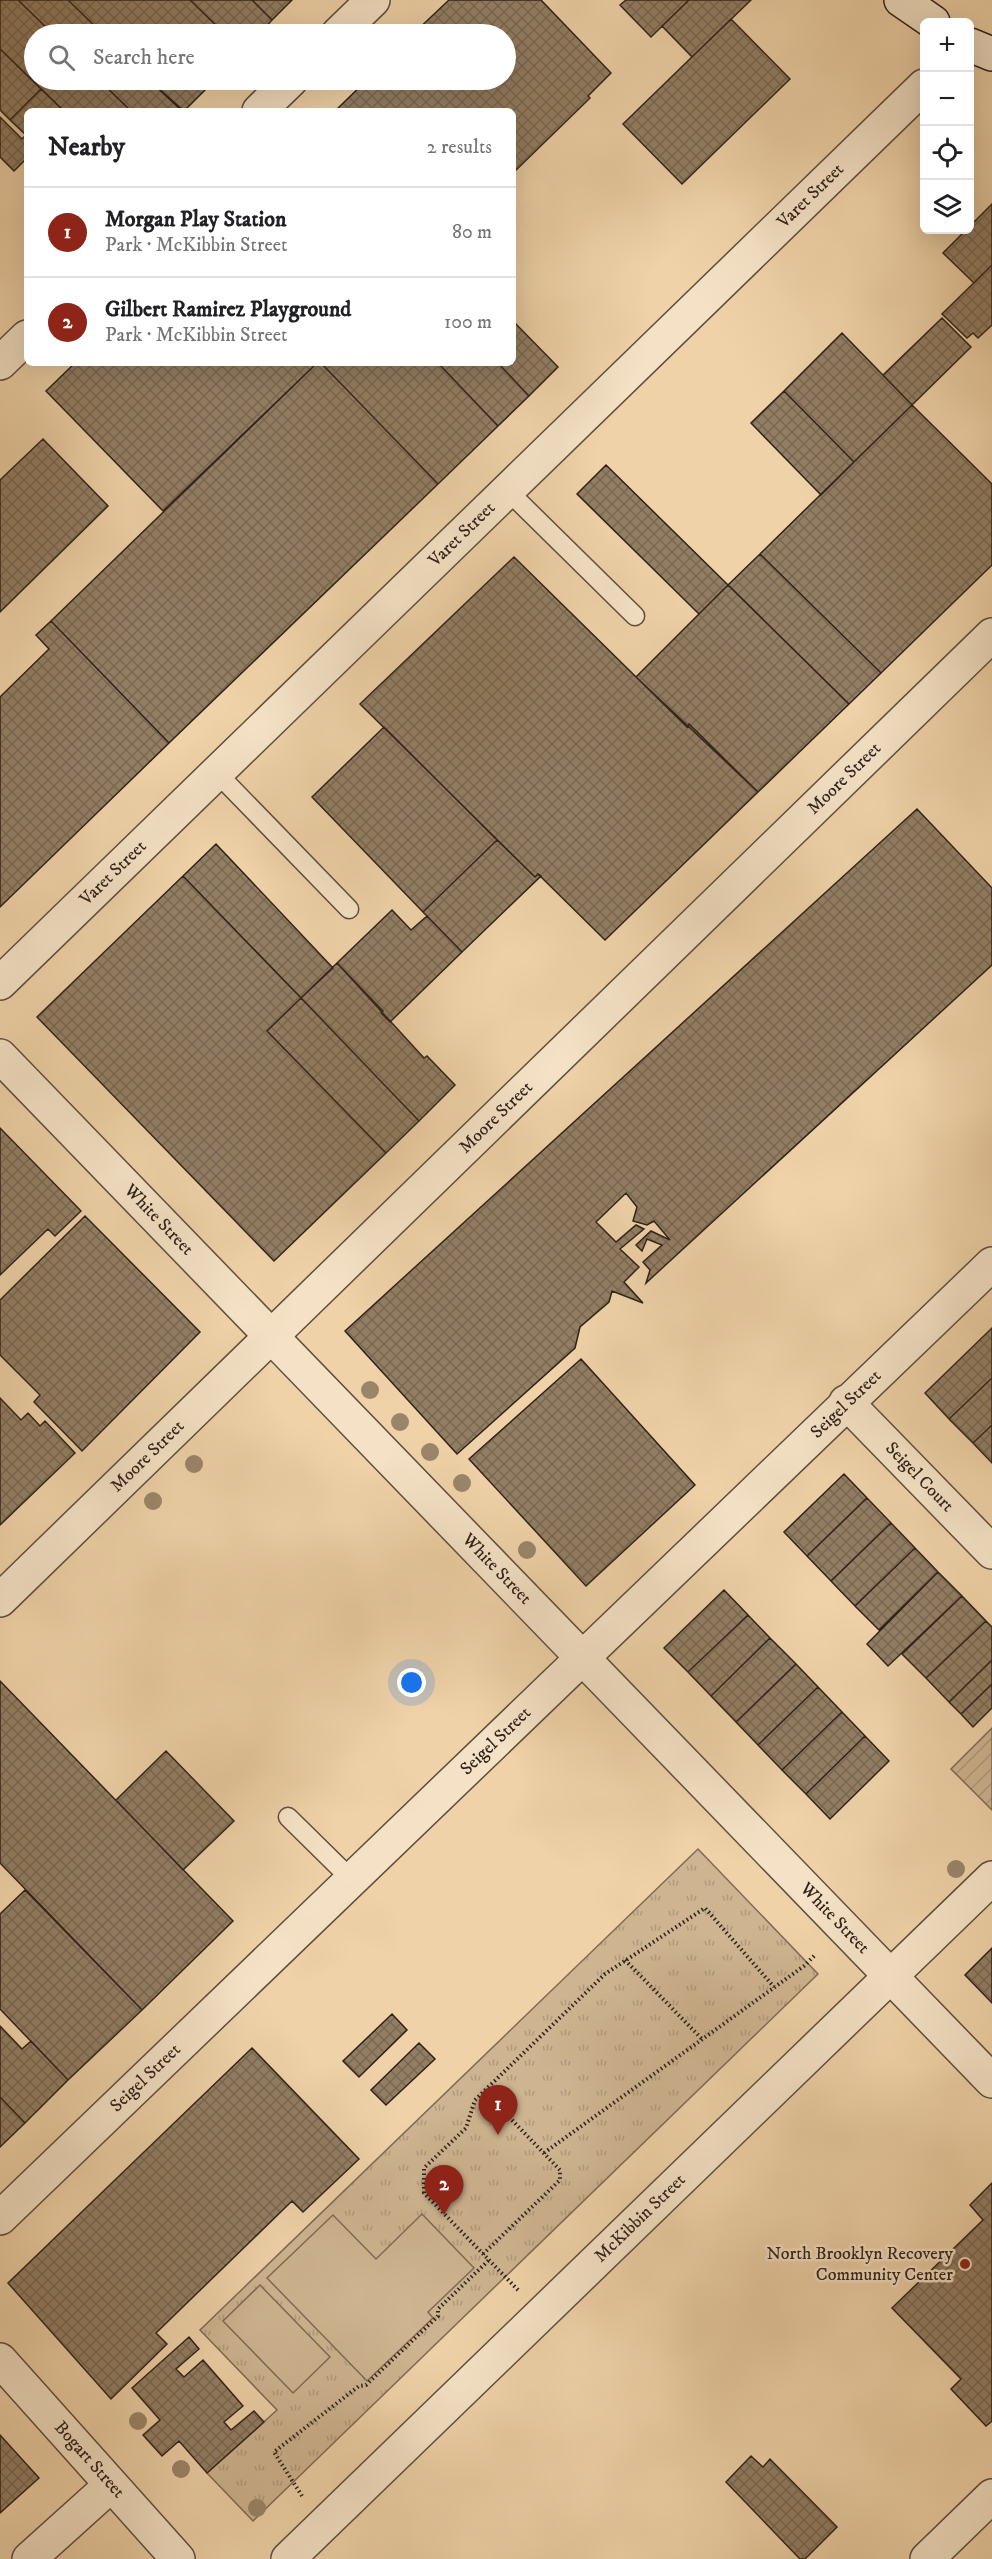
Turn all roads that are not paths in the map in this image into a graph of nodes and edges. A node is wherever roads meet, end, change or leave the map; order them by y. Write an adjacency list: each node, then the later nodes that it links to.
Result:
1 (373, 0): 4 (street)
2 (901, 0): 3 (street)
3 (927, 18)
4 (348, 24)
5 (974, 47): 6 (street)
6 (992, 54)
7 (281, 90): 9 (street)
8 (920, 90): 12 (street, Varet Street)
9 (262, 108)
10 (24, 340): 11 (street)
11 (0, 363)
12 (506, 489): 13 (lane); 15 (street, Varet Street)
13 (635, 616)
14 (992, 635): 20 (street, Moore Street)
15 (216, 772): 16 (lane); 17 (street, Varet Street)
16 (349, 909)
17 (0, 983)
18 (0, 1056): 20 (street, White Street)
19 (992, 1264): 21 (street, Seigel Street)
20 (271, 1336): 23 (street, Moore Street); 24 (street, White Street)
21 (846, 1402): 22 (street, Seigel Court); 24 (street, Seigel Street)
22 (992, 1552)
23 (0, 1600)
24 (582, 1656): 27 (street, Seigel Street); 28 (street, White Street)
25 (288, 1817): 27 (lane)
26 (992, 1878): 28 (street, McKibbin Street)
27 (351, 1879): 30 (street, Seigel Street)
28 (890, 1976): 29 (street, White Street); 36 (street, McKibbin Street)
29 (992, 2081)
30 (0, 2218)
31 (0, 2360): 32 (street, Bogart Street)
32 (110, 2486): 34 (street); 35 (street, Bogart Street)
33 (992, 2496): 37 (street)
34 (29, 2559)
35 (178, 2559)
36 (288, 2559)
37 (927, 2559)

